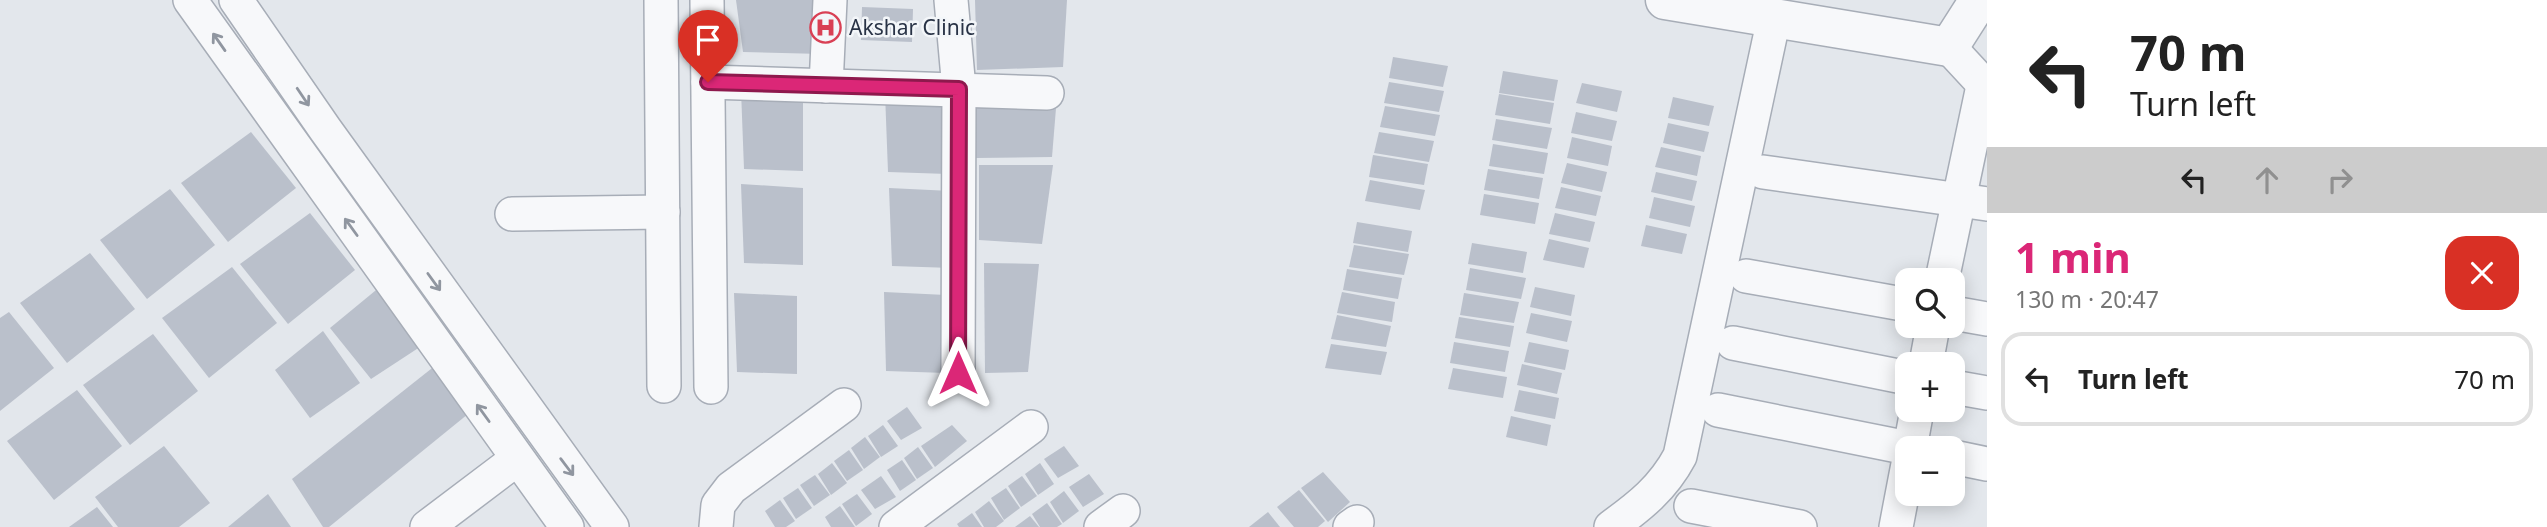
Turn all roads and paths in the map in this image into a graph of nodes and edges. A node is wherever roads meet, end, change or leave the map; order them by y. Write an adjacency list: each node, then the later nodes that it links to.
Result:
1 (190, 0): 37 (street, one-way to 1)
2 (236, 0): 43 (street, one-way to 43)
3 (661, 0): 18 (street)
4 (707, 0): 11 (street)
5 (830, 0): 12 (street)
6 (951, 0): 14 (street)
7 (1979, 0): 10 (street)
8 (1677, 1): 9 (street)
9 (1773, 19): 10 (street); 46 (street)
10 (1948, 47): 13 (street)
11 (708, 82): 12 (street); 29 (street)
12 (827, 86): 14 (street)
13 (1985, 87): 17 (street)
14 (959, 89): 15 (street); 26 (street)
15 (1047, 93)
16 (1763, 172): 17 (street)
17 (1973, 202): 20 (street)
18 (663, 212): 19 (street); 28 (street)
19 (512, 214)
20 (1947, 268)
21 (1746, 276): 22 (street)
22 (1895, 303)
23 (1965, 315): 24 (street)
24 (1987, 319)
25 (1732, 343): 27 (street)
26 (958, 373)
27 (1895, 375)
28 (664, 386)
29 (711, 387)
30 (1965, 389): 31 (street)
31 (1987, 393)
32 (844, 405): 44 (street)
33 (1718, 410): 35 (street)
34 (1031, 428): 45 (street)
35 (1895, 445)
36 (1965, 459): 38 (street)
37 (517, 460): 41 (street); 42 (street)
38 (1987, 464)
39 (1691, 506): 47 (street)
40 (1900, 506): 48 (street)
41 (427, 527)
42 (567, 527)
43 (612, 527)
44 (716, 527)
45 (896, 527)
46 (1611, 527)
47 (1800, 527)
48 (1896, 527)

